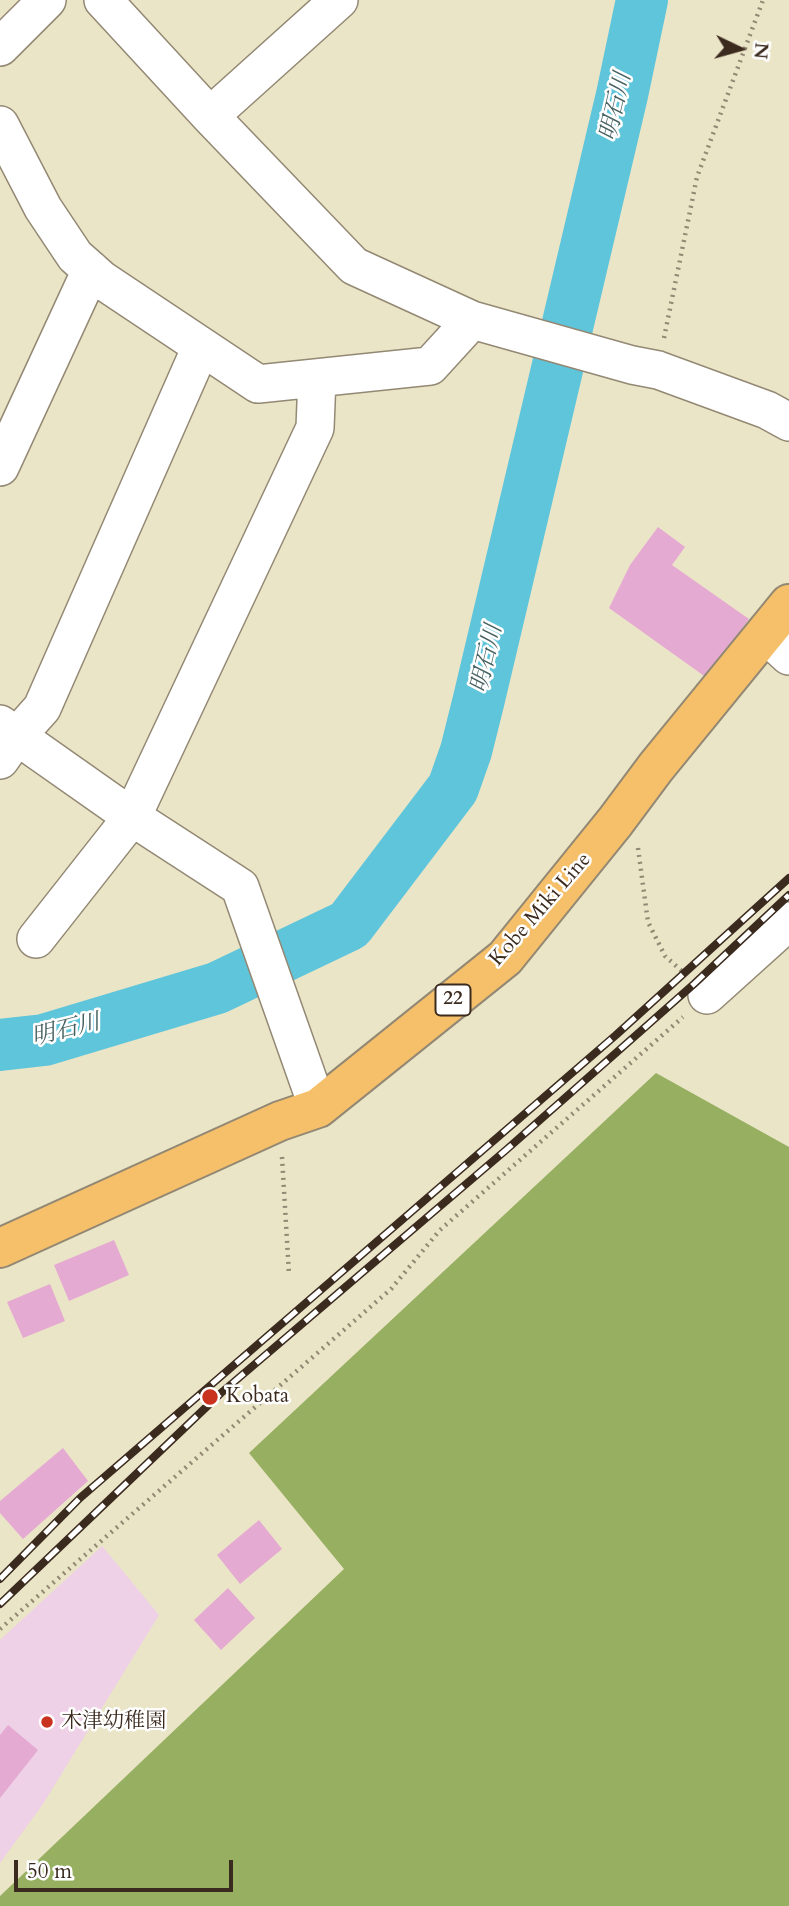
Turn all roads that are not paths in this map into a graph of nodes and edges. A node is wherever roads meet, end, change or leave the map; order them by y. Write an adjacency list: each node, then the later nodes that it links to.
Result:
1 (47, 0): 4 (street)
2 (103, 0): 5 (street)
3 (339, 0): 5 (street)
4 (0, 47)
5 (210, 116): 8 (street)
6 (0, 125): 7 (street)
7 (91, 271): 9 (street); 12 (street)
8 (472, 320): 10 (street); 11 (street)
9 (201, 347): 10 (street); 15 (street)
10 (317, 378): 16 (street)
11 (789, 422)
12 (0, 467)
13 (789, 604): 14 (main road, Kobe Miki Line / 22)
14 (777, 645): 20 (main road, Kobe Miki Line / 22)
15 (6, 740): 16 (street)
16 (132, 817): 18 (street); 20 (street)
17 (789, 921): 19 (street)
18 (36, 939)
19 (707, 995)
20 (318, 1108): 21 (main road, Kobe Miki Line / 22)
21 (0, 1248)

